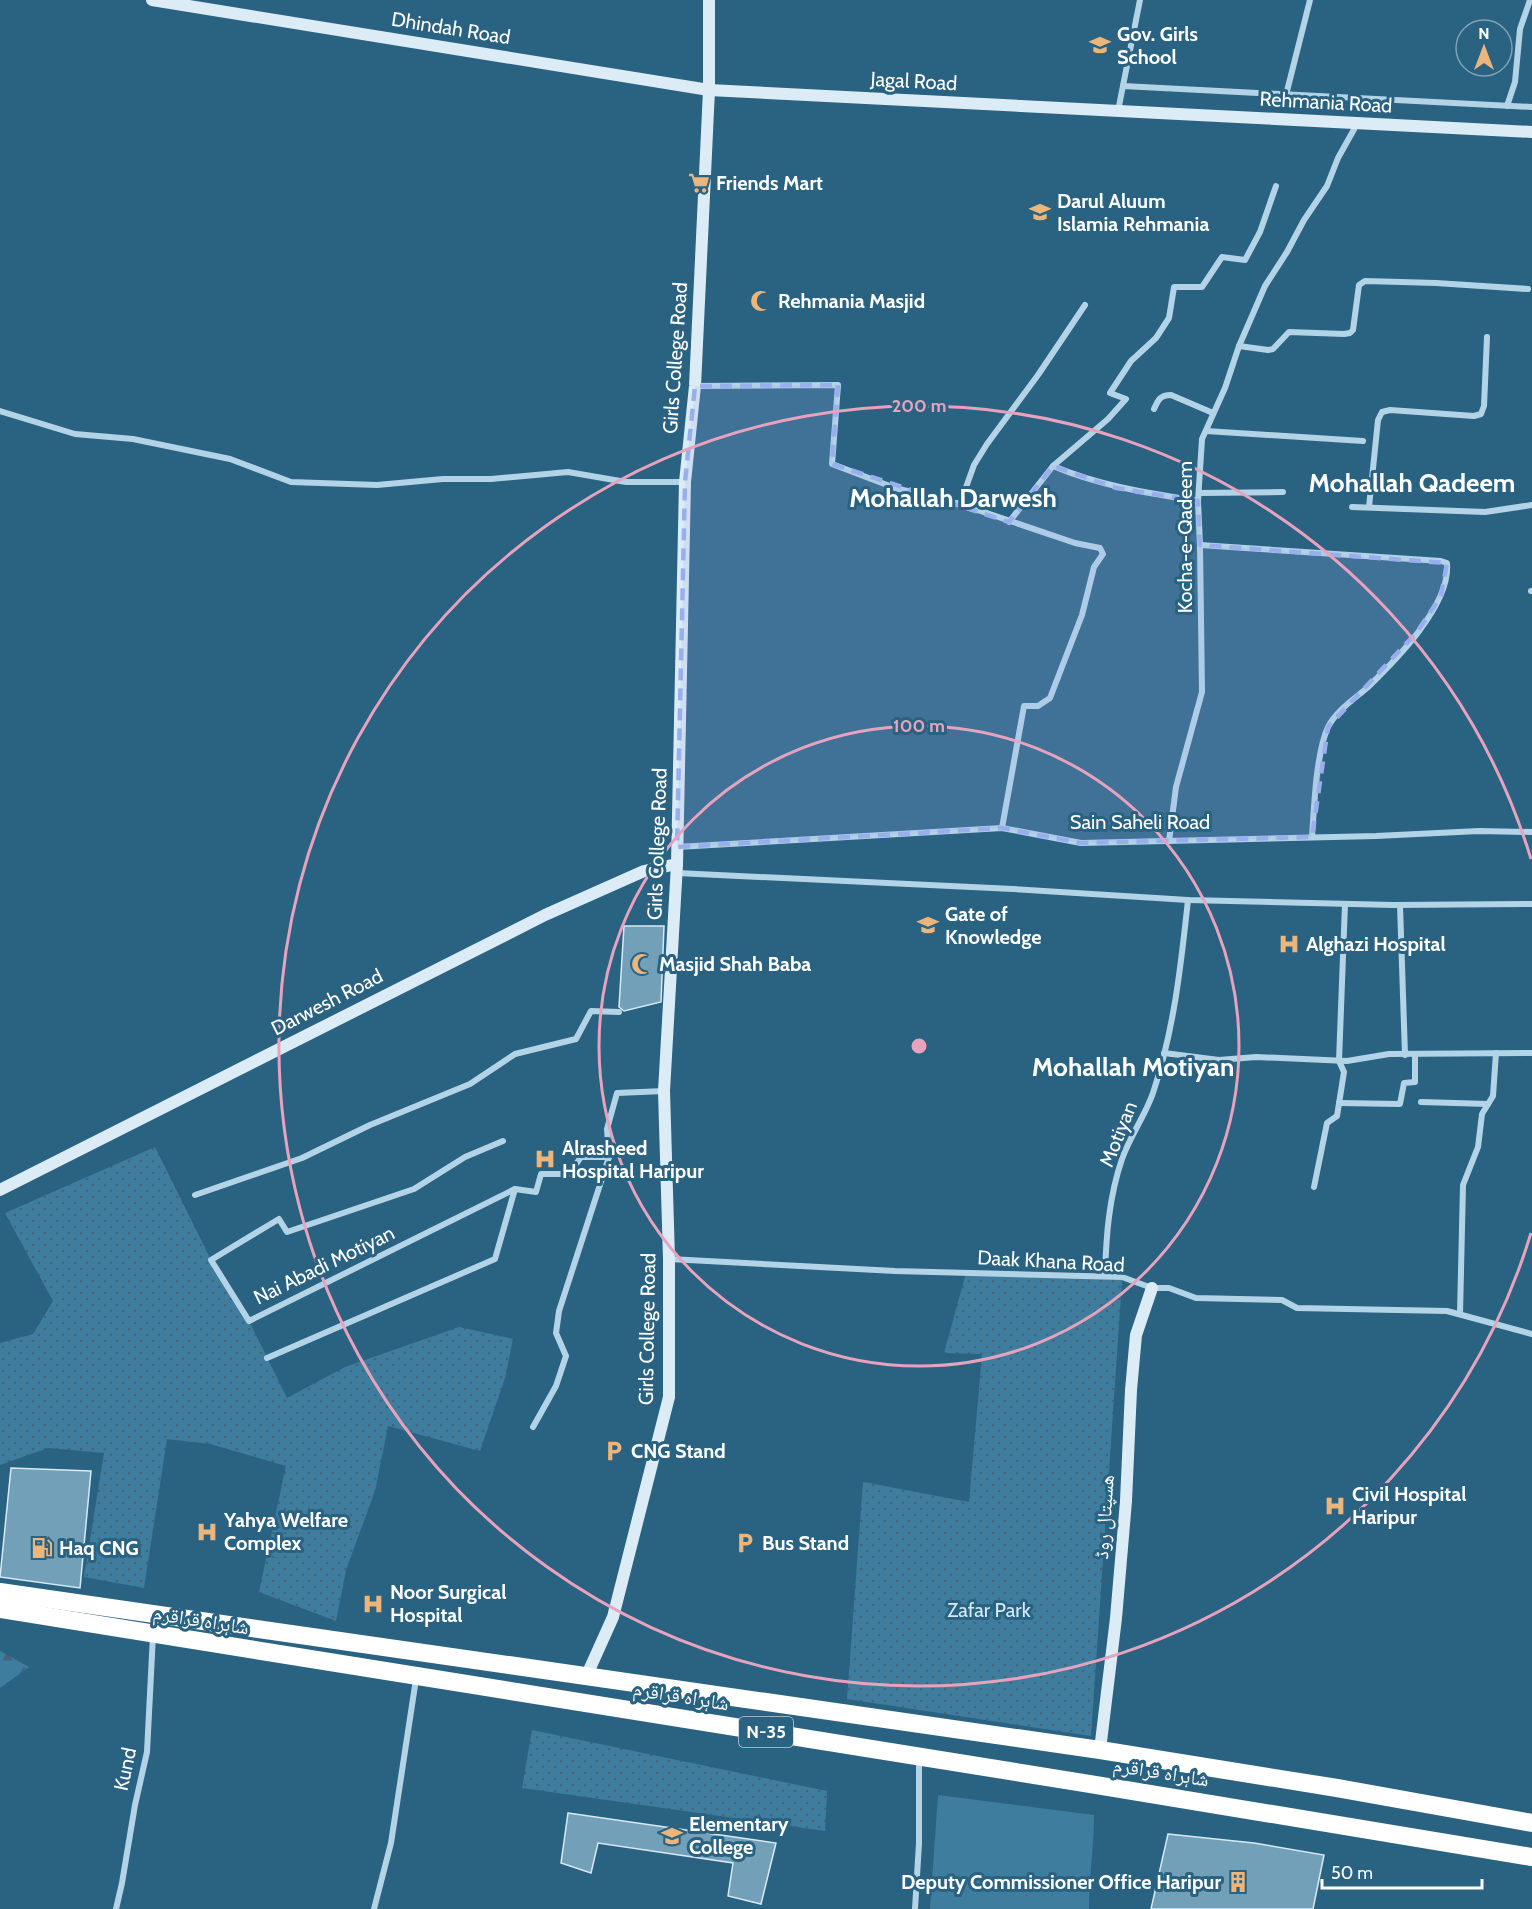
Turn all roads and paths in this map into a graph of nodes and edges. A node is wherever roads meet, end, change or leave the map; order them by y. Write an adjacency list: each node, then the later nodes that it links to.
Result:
1 (152, 0): 7 (main road, Dhindah Road)
2 (710, 0): 7 (main road, Girls College Road)
3 (1140, 0): 6 (street)
4 (1310, 0): 8 (street)
5 (1530, 0): 9 (street)
6 (1123, 86): 8 (street); 11 (street)
7 (709, 90): 11 (main road, Jagal Road); 19 (main road, Girls College Road)
8 (1286, 95): 9 (street)
9 (1507, 106): 10 (street)
10 (1532, 107)
11 (1118, 111): 12 (main road, Rehmania Road)
12 (1358, 123): 13 (main road, Rehmania Road); 18 (street, Kocha-e-Qadeem)
13 (1532, 132)
14 (1276, 186): 25 (street)
15 (1528, 289): 18 (street)
16 (1085, 305): 30 (street)
17 (1487, 337): 33 (street)
18 (1239, 346): 22 (street, Kocha-e-Qadeem)
19 (695, 386): 26 (main road, Girls College Road); 30 (street)
20 (1154, 409): 22 (street)
21 (0, 411): 26 (street)
22 (1214, 413): 23 (street, Kocha-e-Qadeem)
23 (1206, 431): 24 (street); 28 (street, Kocha-e-Qadeem)
24 (1363, 441)
25 (1053, 466): 29 (street); 34 (street)
26 (685, 482): 40 (main road, Girls College Road)
27 (1283, 492): 28 (street)
28 (1199, 493): 29 (street, Kocha-e-Qadeem)
29 (1198, 501): 35 (street, Kocha-e-Qadeem)
30 (960, 504): 34 (street)
31 (1532, 505): 33 (street)
32 (1352, 507): 33 (street)
33 (1369, 507)
34 (1009, 522): 36 (street)
35 (1200, 545): 38 (street); 39 (street, Kocha-e-Qadeem)
36 (1002, 828): 39 (street, Sain Saheli Road); 40 (street, Sain Saheli Road)
37 (1532, 832): 38 (street, Sain Saheli Road)
38 (1312, 837): 39 (street, Sain Saheli Road)
39 (1169, 841)
40 (677, 847): 41 (main road, Girls College Road)
41 (677, 868): 42 (street); 53 (main road, Girls College Road); 61 (main road, Darwesh Road)
42 (1188, 900): 43 (street); 47 (street, Motiyan)
43 (1345, 904): 45 (street); 52 (street)
44 (1532, 904): 45 (street)
45 (1400, 905): 50 (street)
46 (619, 1012): 62 (street)
47 (1164, 1053): 52 (street); 64 (street, Motiyan)
48 (1496, 1053): 49 (street); 51 (street); 56 (street)
49 (1532, 1053)
50 (1405, 1055): 51 (street); 52 (street)
51 (1415, 1055): 55 (street)
52 (1339, 1061): 55 (street)
53 (664, 1090): 58 (street); 63 (main road, Girls College Road)
54 (1421, 1102): 56 (street)
55 (1340, 1103): 59 (street)
56 (1488, 1104): 66 (street)
57 (503, 1141): 60 (street, Nai Abadi Motiyan)
58 (609, 1157): 60 (street, Nai Abadi Motiyan); 69 (street)
59 (1314, 1187)
60 (515, 1189): 68 (street)
61 (0, 1190)
62 (195, 1195)
63 (669, 1259): 64 (street, Daak Khana Road); 73 (main road, Girls College Road)
64 (1105, 1276): 65 (street, Daak Khana Road)
65 (1152, 1288): 66 (street, Daak Khana Road); 75 (main road, ھسپتال روڈ)
66 (1460, 1314): 67 (street, Daak Khana Road)
67 (1532, 1334)
68 (267, 1358)
69 (533, 1427)
70 (0, 1592): 73 (highway, شاہراہ قراقرم / N-35)
71 (0, 1609): 72 (highway, شاہراہ قراقرم / N-35)
72 (153, 1635): 74 (highway, شاہراہ قراقرم / N-35); 79 (street, Kund)
73 (586, 1677): 75 (highway, شاہراہ قراقرم / N-35)
74 (416, 1678): 76 (highway, شاہراہ قراقرم / N-35); 80 (street)
75 (1100, 1750): 77 (highway, شاہراہ قراقرم / N-35)
76 (919, 1756): 78 (highway, شاہراہ قراقرم / N-35); 81 (street)
77 (1532, 1823)
78 (1532, 1857)
79 (116, 1909)
80 (374, 1909)
81 (915, 1909)

